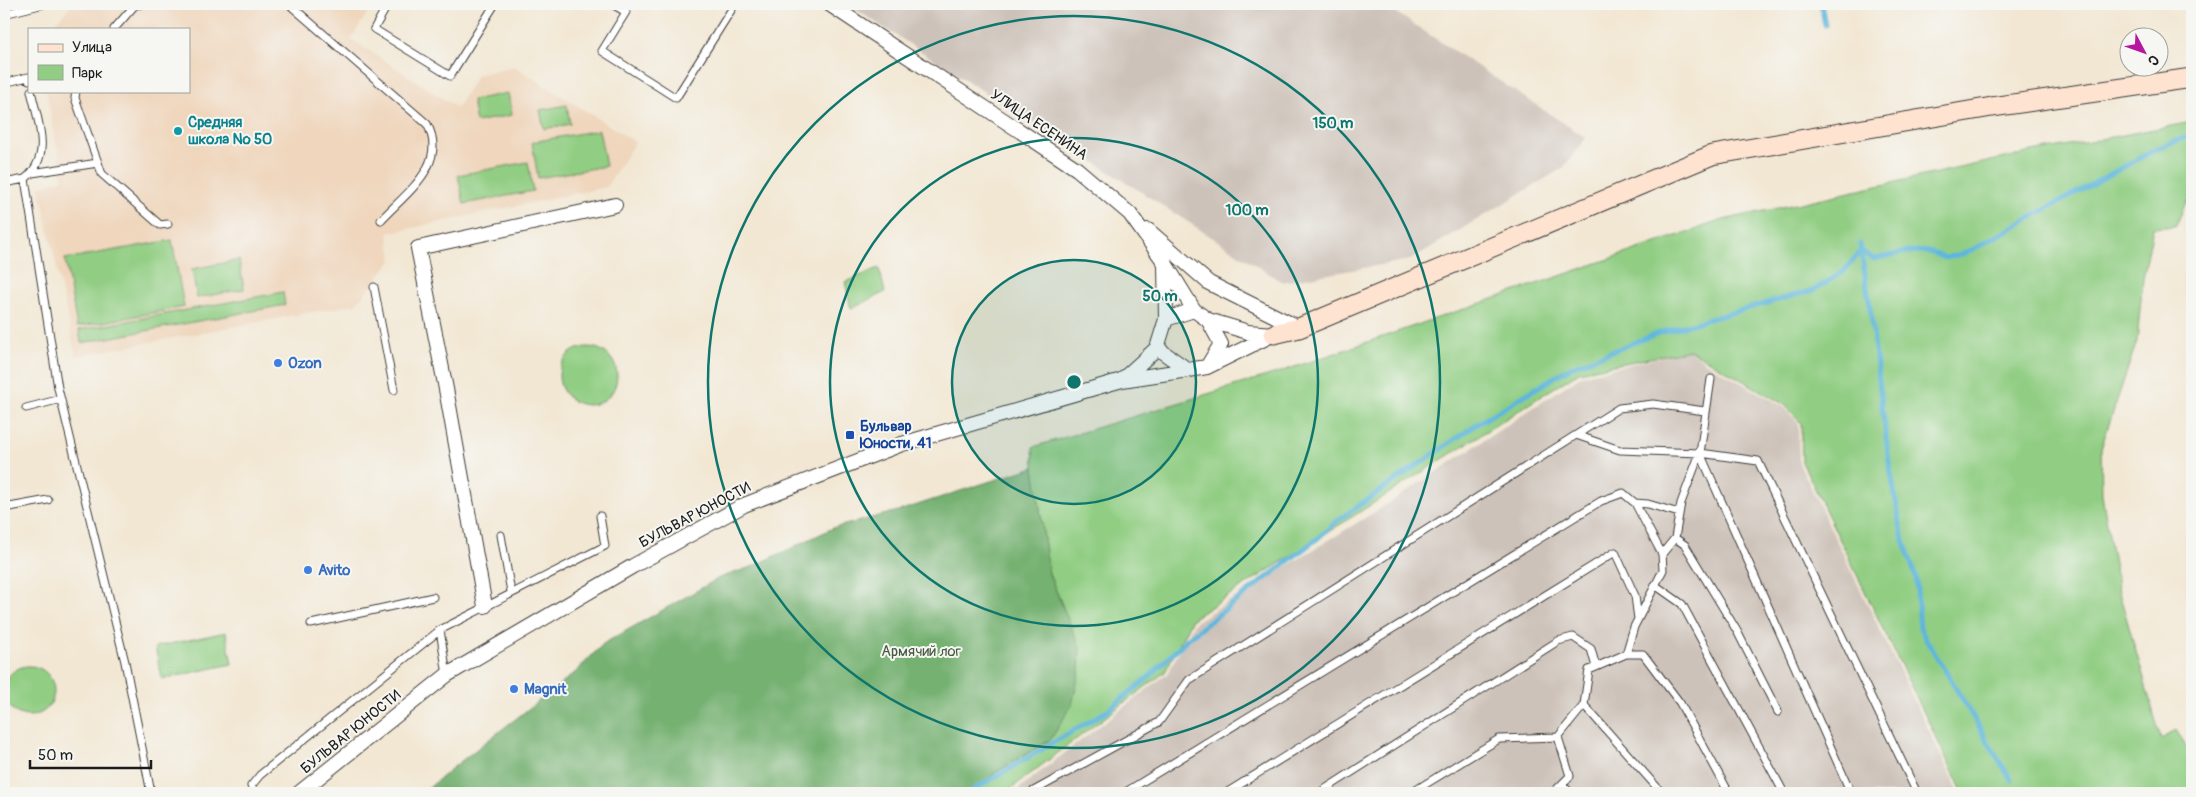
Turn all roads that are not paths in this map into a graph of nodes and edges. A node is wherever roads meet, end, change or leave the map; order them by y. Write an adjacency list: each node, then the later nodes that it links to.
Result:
1 (44, 4): 9 (lane)
2 (142, 4): 10 (lane)
3 (290, 4): 22 (lane)
4 (388, 4): 5 (lane)
5 (495, 4)
6 (612, 4): 7 (lane)
7 (735, 4)
8 (829, 4): 21 (street, УЛИЦА ЕСЕНИНА)
9 (4, 14)
10 (115, 28)
11 (28, 77): 13 (lane)
12 (2192, 78): 29 (street)
13 (4, 83)
14 (31, 92): 17 (lane)
15 (76, 92): 16 (lane)
16 (98, 163): 17 (lane); 23 (lane)
17 (32, 173): 18 (lane)
18 (25, 179): 19 (lane); 37 (lane)
19 (4, 183)
20 (615, 205): 53 (street)
21 (1130, 214): 24 (street, УЛИЦА ЕСЕНИНА); 29 (street)
22 (381, 220)
23 (168, 224)
24 (1165, 263): 26 (street, УЛИЦА ЕСЕНИНА); 27 (street)
25 (374, 286): 36 (lane)
26 (1194, 310): 27 (street); 28 (street)
27 (1166, 320): 31 (street)
28 (1208, 320): 30 (street); 32 (street)
29 (1299, 328): 30 (street)
30 (1274, 334): 32 (street)
31 (1157, 348): 33 (street); 35 (street)
32 (1207, 368): 33 (street)
33 (1188, 370): 35 (street, БУЛЬВАР ЮНОСТИ)
34 (1711, 379): 39 (lane)
35 (1122, 380): 59 (street, БУЛЬВАР ЮНОСТИ)
36 (394, 390)
37 (61, 400): 38 (lane); 64 (lane)
38 (26, 408)
39 (1705, 411): 40 (lane); 41 (lane)
40 (1576, 434): 41 (lane); 67 (lane)
41 (1700, 453): 45 (lane); 77 (lane); 78 (lane)
42 (48, 500): 44 (lane)
43 (1635, 503): 45 (lane); 49 (lane); 68 (lane)
44 (4, 508)
45 (1679, 513): 48 (lane)
46 (600, 516): 51 (lane)
47 (500, 535): 51 (lane)
48 (1675, 538): 49 (lane); 61 (lane)
49 (1662, 554): 50 (lane)
50 (1655, 585): 54 (lane); 76 (lane)
51 (511, 592): 53 (lane)
52 (433, 597): 55 (lane)
53 (485, 606): 56 (lane)
54 (1638, 619): 57 (lane); 69 (lane)
55 (311, 624)
56 (440, 630): 59 (lane); 65 (lane)
57 (1626, 654): 58 (lane); 75 (lane)
58 (1596, 666): 60 (lane); 70 (lane)
59 (447, 675): 66 (street, БУЛЬВАР ЮНОСТИ)
60 (1584, 705): 62 (lane); 74 (lane)
61 (1778, 712)
62 (1558, 737): 63 (lane); 71 (lane)
63 (1562, 784): 72 (lane); 73 (lane)
64 (151, 793)
65 (256, 793)
66 (299, 793)
67 (1030, 793)
68 (1124, 793)
69 (1226, 793)
70 (1319, 793)
71 (1411, 793)
72 (1553, 793)
73 (1570, 793)
74 (1662, 793)
75 (1730, 793)
76 (1784, 793)
77 (1851, 793)
78 (1916, 793)

